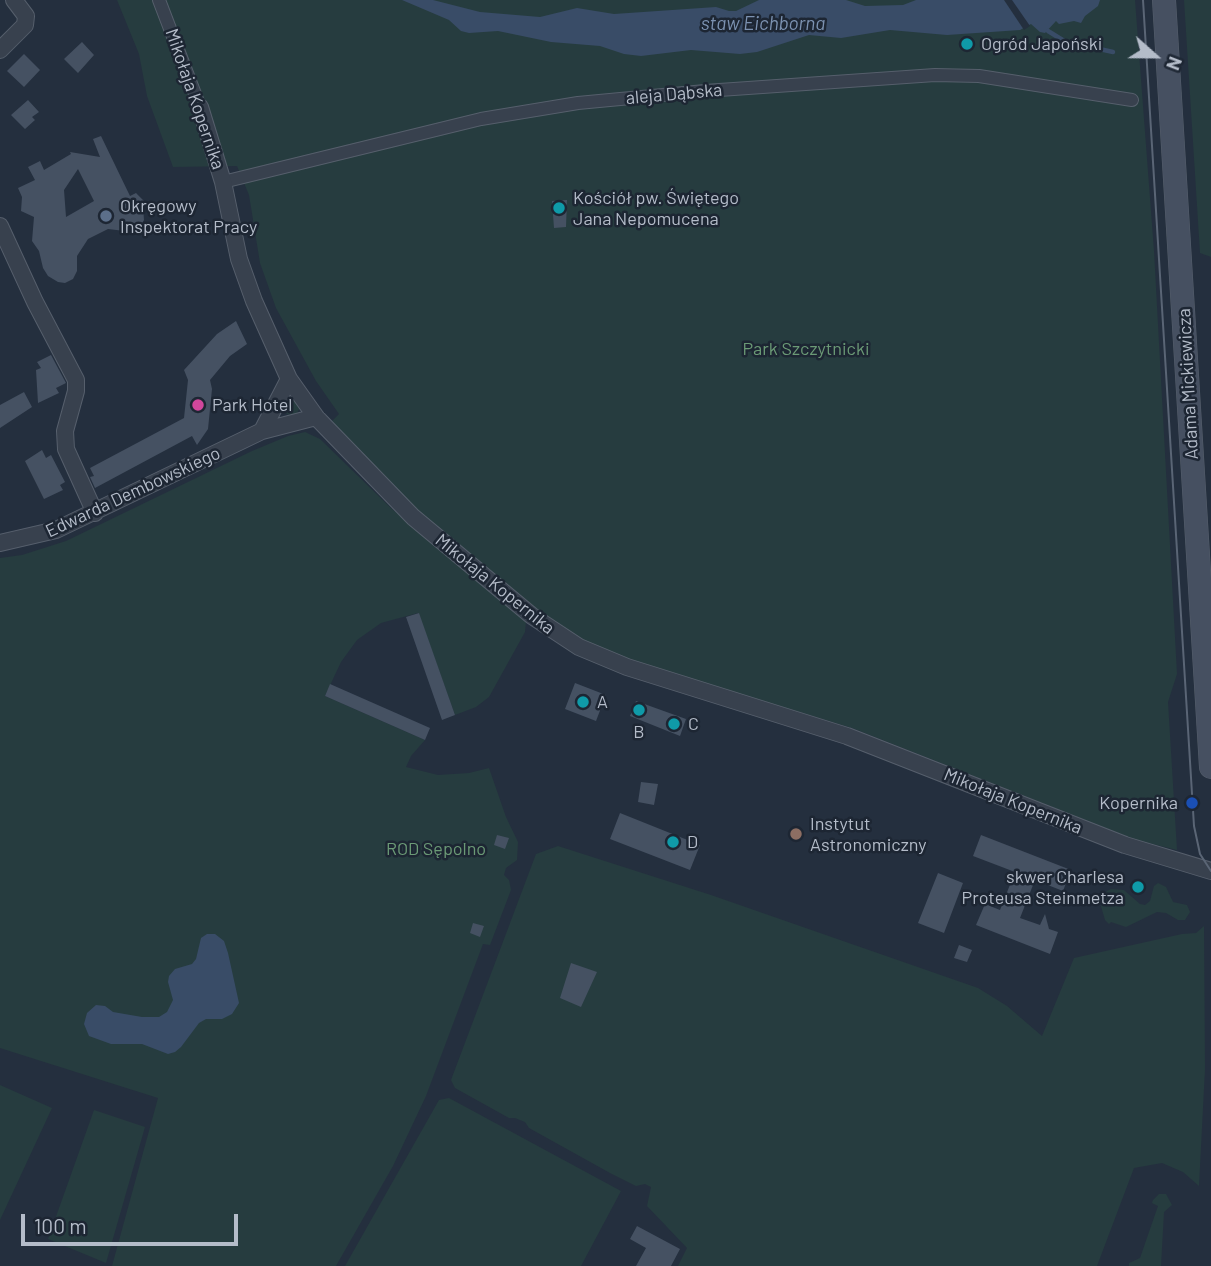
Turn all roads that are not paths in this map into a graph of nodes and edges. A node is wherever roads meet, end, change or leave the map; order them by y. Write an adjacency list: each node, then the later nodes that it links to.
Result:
1 (14, 0): 4 (street)
2 (159, 0): 6 (street, Mikołaja Kopernika)
3 (1164, 0): 14 (main road, Adama Mickiewicza)
4 (0, 50)
5 (1132, 100): 7 (street, aleja Dąbska)
6 (200, 107): 7 (street, Mikołaja Kopernika)
7 (223, 182): 9 (street, Mikołaja Kopernika)
8 (0, 226): 12 (street)
9 (289, 379): 10 (street, Mikołaja Kopernika); 11 (street)
10 (316, 417): 11 (street, Edwarda Dembowskiego); 15 (street, Mikołaja Kopernika)
11 (262, 431): 12 (street, Edwarda Dembowskiego)
12 (95, 513): 13 (street, Edwarda Dembowskiego)
13 (0, 543)
14 (1211, 767)
15 (1211, 871)

